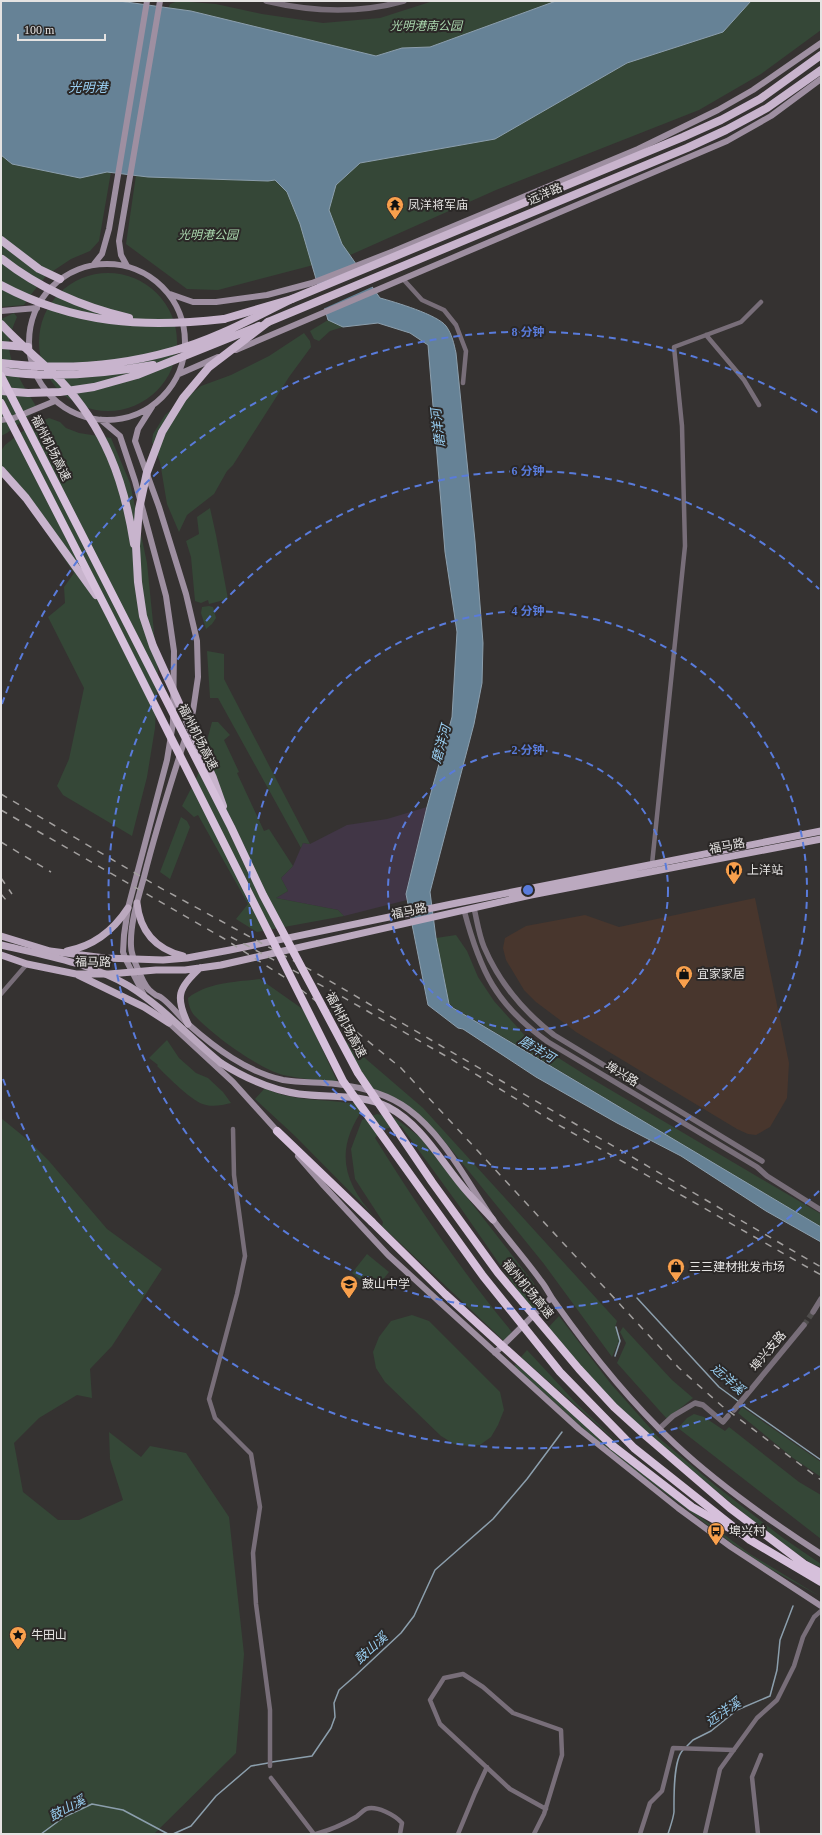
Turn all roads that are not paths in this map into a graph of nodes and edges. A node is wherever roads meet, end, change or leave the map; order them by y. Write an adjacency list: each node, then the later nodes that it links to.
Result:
1 (147, 1): 11 (main road)
2 (160, 1): 12 (main road)
3 (266, 1): 4 (street)
4 (404, 1)
5 (821, 44): 16 (main road)
6 (821, 55): 17 (highway, 远洋路)
7 (821, 70): 21 (highway, 远洋路)
8 (821, 78): 14 (main road)
9 (1, 240): 13 (highway)
10 (1, 258): 22 (highway, bridge)
11 (94, 264): 12 (main road); 13 (main road)
12 (127, 266): 16 (main road)
13 (60, 279): 19 (main road)
14 (403, 279): 30 (main road); 32 (street)
15 (1, 285): 22 (highway, bridge)
16 (170, 294): 30 (main road)
17 (292, 299): 22 (highway, bridge); 28 (highway, bridge)
18 (761, 302): 24 (street)
19 (37, 308): 20 (main road); 26 (main road)
20 (1, 311)
21 (268, 322): 27 (highway, bridge); 41 (highway, bridge)
22 (149, 323)
23 (1, 324): 41 (highway, bridge)
24 (706, 335): 36 (street); 46 (street)
25 (1, 345): 26 (highway)
26 (29, 347): 34 (main road)
27 (179, 359): 29 (highway, bridge); 33 (highway, bridge)
28 (1, 364)
29 (1, 371)
30 (179, 374): 37 (main road)
31 (1, 376): 43 (highway, 福州机场高速, bridge)
32 (463, 383)
33 (1, 391)
34 (55, 401): 38 (main road); 39 (main road)
35 (1, 403): 42 (highway, 福州机场高速, bridge)
36 (759, 405)
37 (152, 407): 39 (main road); 47 (main road)
38 (1, 420)
39 (101, 420): 48 (main road)
40 (1, 470): 42 (highway, bridge)
41 (137, 568): 43 (highway, bridge)
42 (110, 616): 79 (highway, 福州机场高速, bridge)
43 (231, 827): 81 (highway, 福州机场高速, bridge)
44 (821, 832): 46 (main road, 福马路)
45 (821, 839): 49 (main road, 福马路)
46 (652, 864): 55 (main road, 福马路)
47 (137, 903): 55 (main road); 57 (main road)
48 (128, 908): 53 (main road); 56 (main road)
49 (474, 908): 50 (main road, 福马路); 68 (street, 埠兴路)
50 (464, 910): 59 (main road, 福马路); 69 (street, 埠兴路)
51 (1, 936): 53 (main road, 福马路)
52 (1, 945): 70 (main road, bridge)
53 (50, 951): 56 (main road, 福马路)
54 (1, 955): 58 (main road, 福马路)
55 (187, 958): 57 (main road, 福马路)
56 (126, 960): 57 (main road, 福马路); 60 (main road)
57 (134, 960): 61 (main road)
58 (27, 964): 62 (main road, 福马路); 63 (street)
59 (200, 968): 61 (main road, 福马路); 65 (main road)
60 (130, 972): 61 (main road, 福马路); 62 (main road, 福马路); 64 (main road)
61 (139, 972): 65 (main road)
62 (76, 974): 64 (main road)
63 (1, 994)
64 (169, 1023): 67 (main road)
65 (188, 1024): 70 (main road)
66 (233, 1129): 87 (street)
67 (277, 1131): 75 (main road); 79 (highway, bridge)
68 (762, 1161)
69 (821, 1210)
70 (493, 1220): 71 (main road)
71 (551, 1298): 75 (main road); 78 (main road)
72 (821, 1299): 73 (street)
73 (813, 1312)
74 (804, 1325): 76 (street, 埠兴支路)
75 (495, 1353): 83 (main road)
76 (734, 1410)
77 (728, 1416): 78 (street)
78 (660, 1429): 80 (main road)
79 (750, 1540): 82 (highway, 福州机场高速, bridge)
80 (821, 1554)
81 (821, 1573)
82 (821, 1582)
83 (821, 1606)
84 (821, 1611): 85 (street)
85 (734, 1750): 95 (street); 96 (street)
86 (761, 1755): 97 (street)
87 (270, 1766)
88 (487, 1767): 90 (street); 90 (street); 93 (street)
89 (271, 1778): 91 (street)
90 (546, 1809): 94 (street)
91 (315, 1834): 92 (street)
92 (400, 1834)
93 (458, 1834)
94 (534, 1834)
95 (640, 1834)
96 (706, 1834)
97 (758, 1834)

